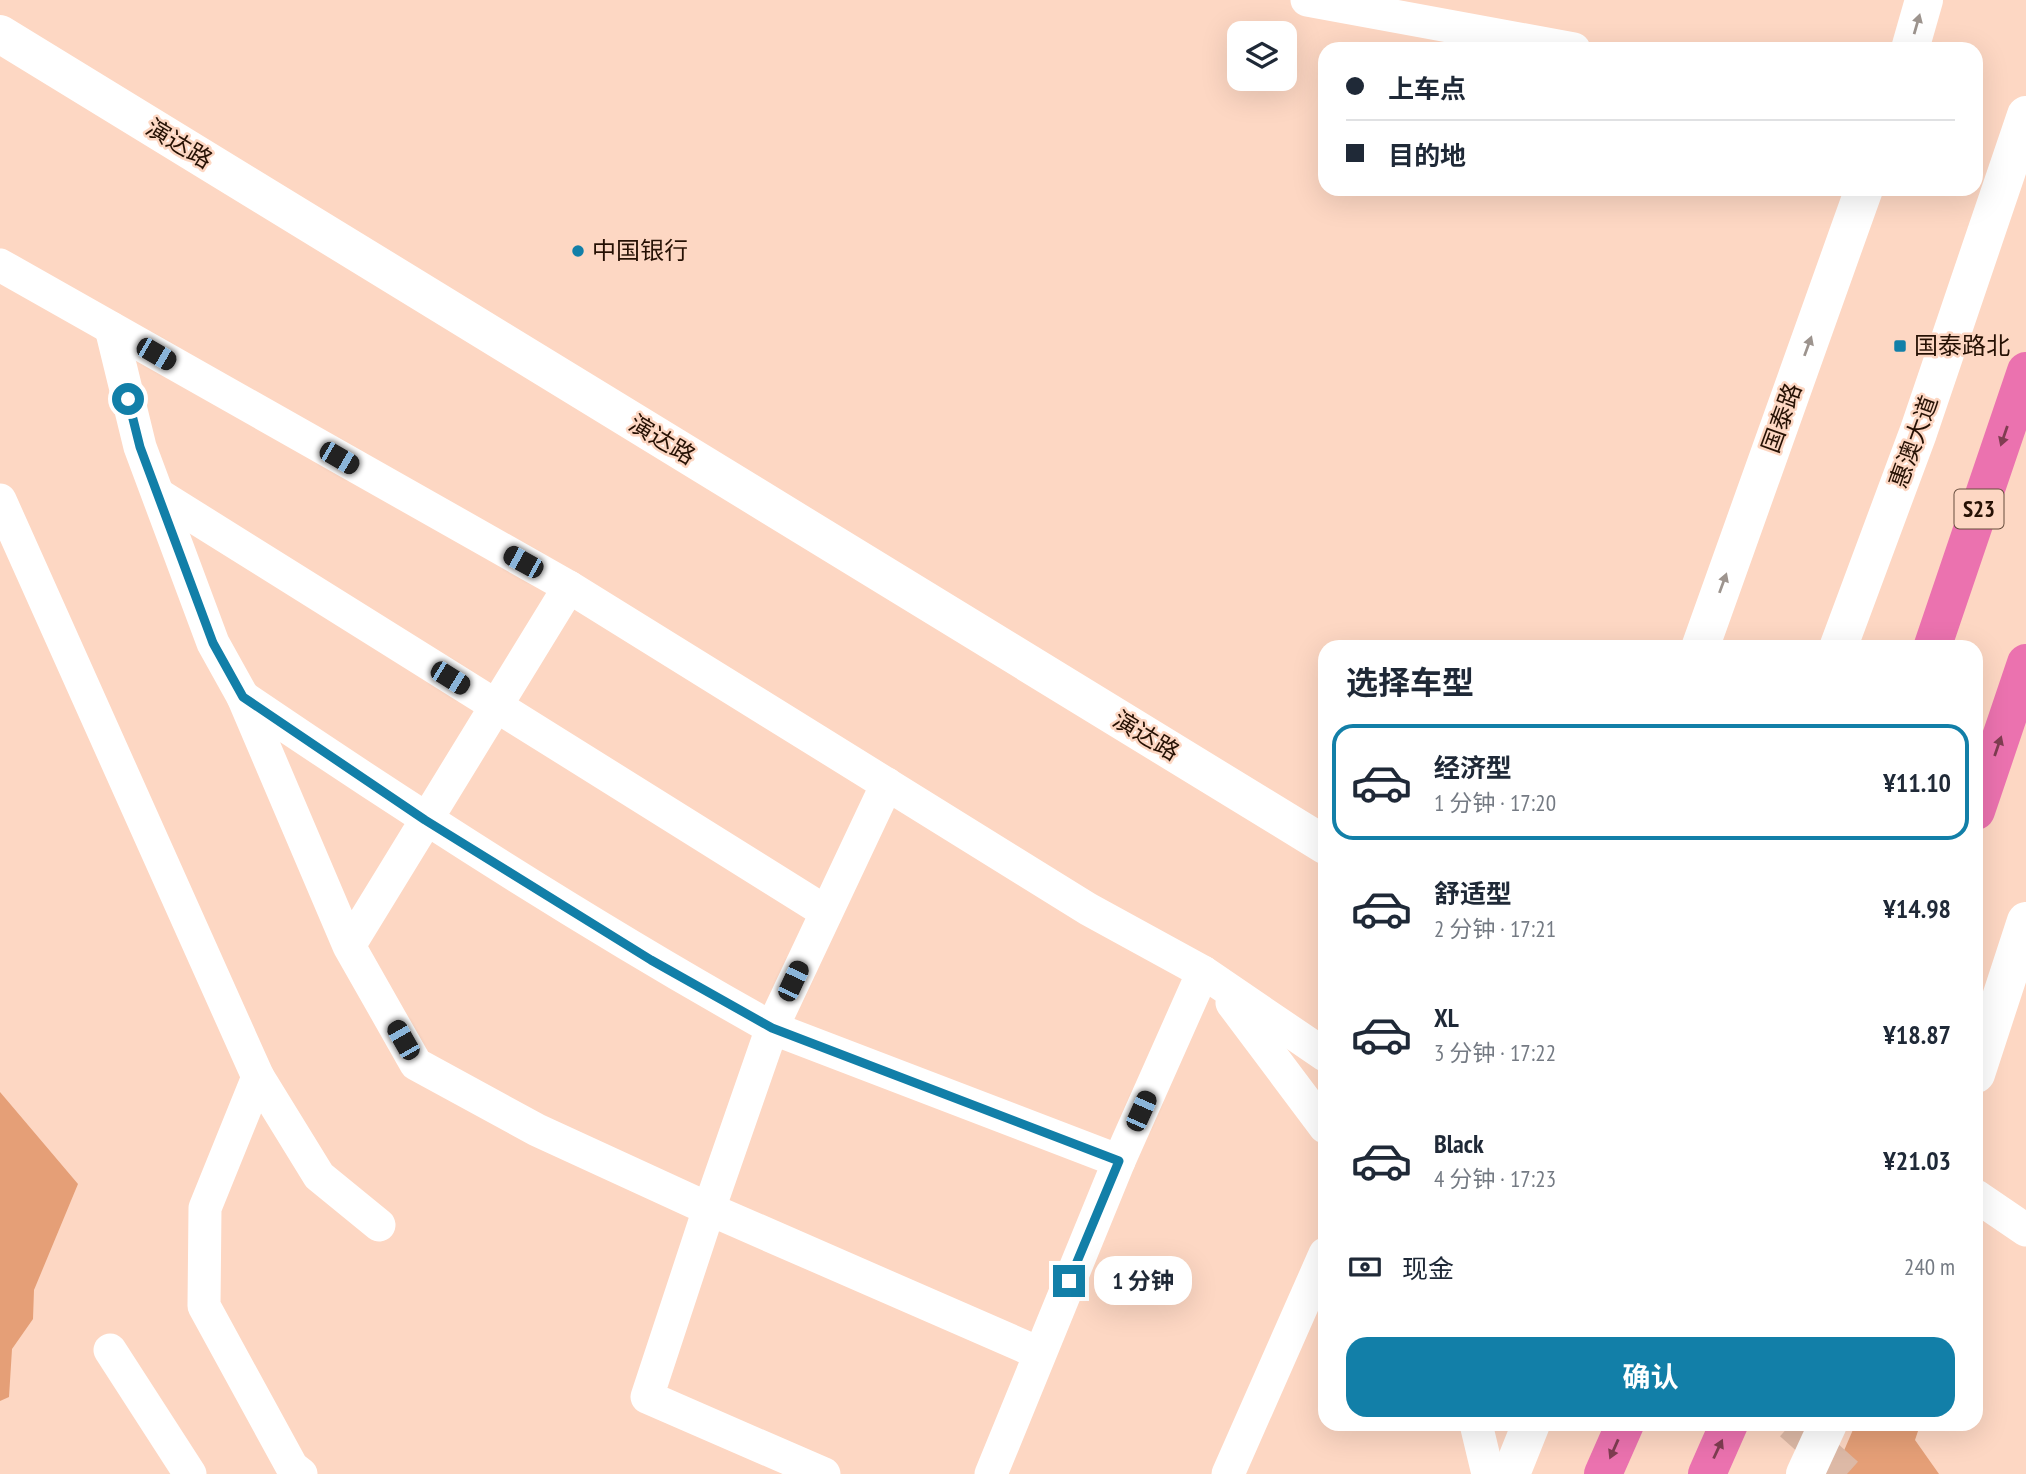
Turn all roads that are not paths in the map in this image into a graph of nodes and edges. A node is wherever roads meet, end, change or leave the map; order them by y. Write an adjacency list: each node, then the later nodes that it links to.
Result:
1 (1307, 0): 4 (street)
2 (1924, 0): 5 (street, one-way to 2)
3 (0, 34): 23 (street, 演达路)
4 (1536, 42)
5 (1912, 42)
6 (2026, 115): 15 (street, 惠澳大道)
7 (1861, 196): 14 (street, 国泰路, one-way to 7)
8 (0, 265): 9 (street)
9 (111, 328): 11 (street); 13 (street)
10 (2026, 371): 16 (highway, S23, one-way to 16)
11 (159, 495): 18 (street); 19 (street)
12 (0, 500): 31 (street)
13 (569, 587): 19 (street); 20 (street)
14 (1703, 640)
15 (1841, 640)
16 (1935, 640)
17 (2026, 663): 21 (highway, one-way to 17)
18 (243, 697): 22 (street); 26 (street)
19 (495, 706): 22 (street); 24 (street)
20 (887, 784): 24 (street); 27 (street)
21 (1983, 790)
22 (425, 820): 26 (street); 28 (street)
23 (1318, 841)
24 (826, 912): 28 (street)
25 (2026, 921): 30 (street)
26 (349, 946): 35 (street)
27 (1209, 976): 29 (street); 32 (street); 33 (street)
28 (772, 1028): 33 (street); 35 (street)
29 (1318, 1050)
30 (1983, 1053)
31 (258, 1077): 36 (street); 47 (street)
32 (1318, 1118)
33 (1119, 1161): 40 (street)
34 (1983, 1201): 37 (street)
35 (709, 1209): 40 (street); 48 (street)
36 (379, 1225)
37 (2026, 1230)
38 (1318, 1270): 50 (street)
39 (110, 1350): 46 (street)
40 (1039, 1353): 49 (street)
41 (1478, 1431): 51 (street)
42 (1528, 1431): 52 (street)
43 (1622, 1431): 53 (highway, one-way to 53)
44 (1726, 1431): 54 (highway, one-way to 44)
45 (1825, 1431): 55 (street)
46 (190, 1474)
47 (300, 1474)
48 (824, 1474)
49 (991, 1474)
50 (1228, 1474)
51 (1489, 1474)
52 (1511, 1474)
53 (1603, 1474)
54 (1707, 1474)
55 (1805, 1474)

